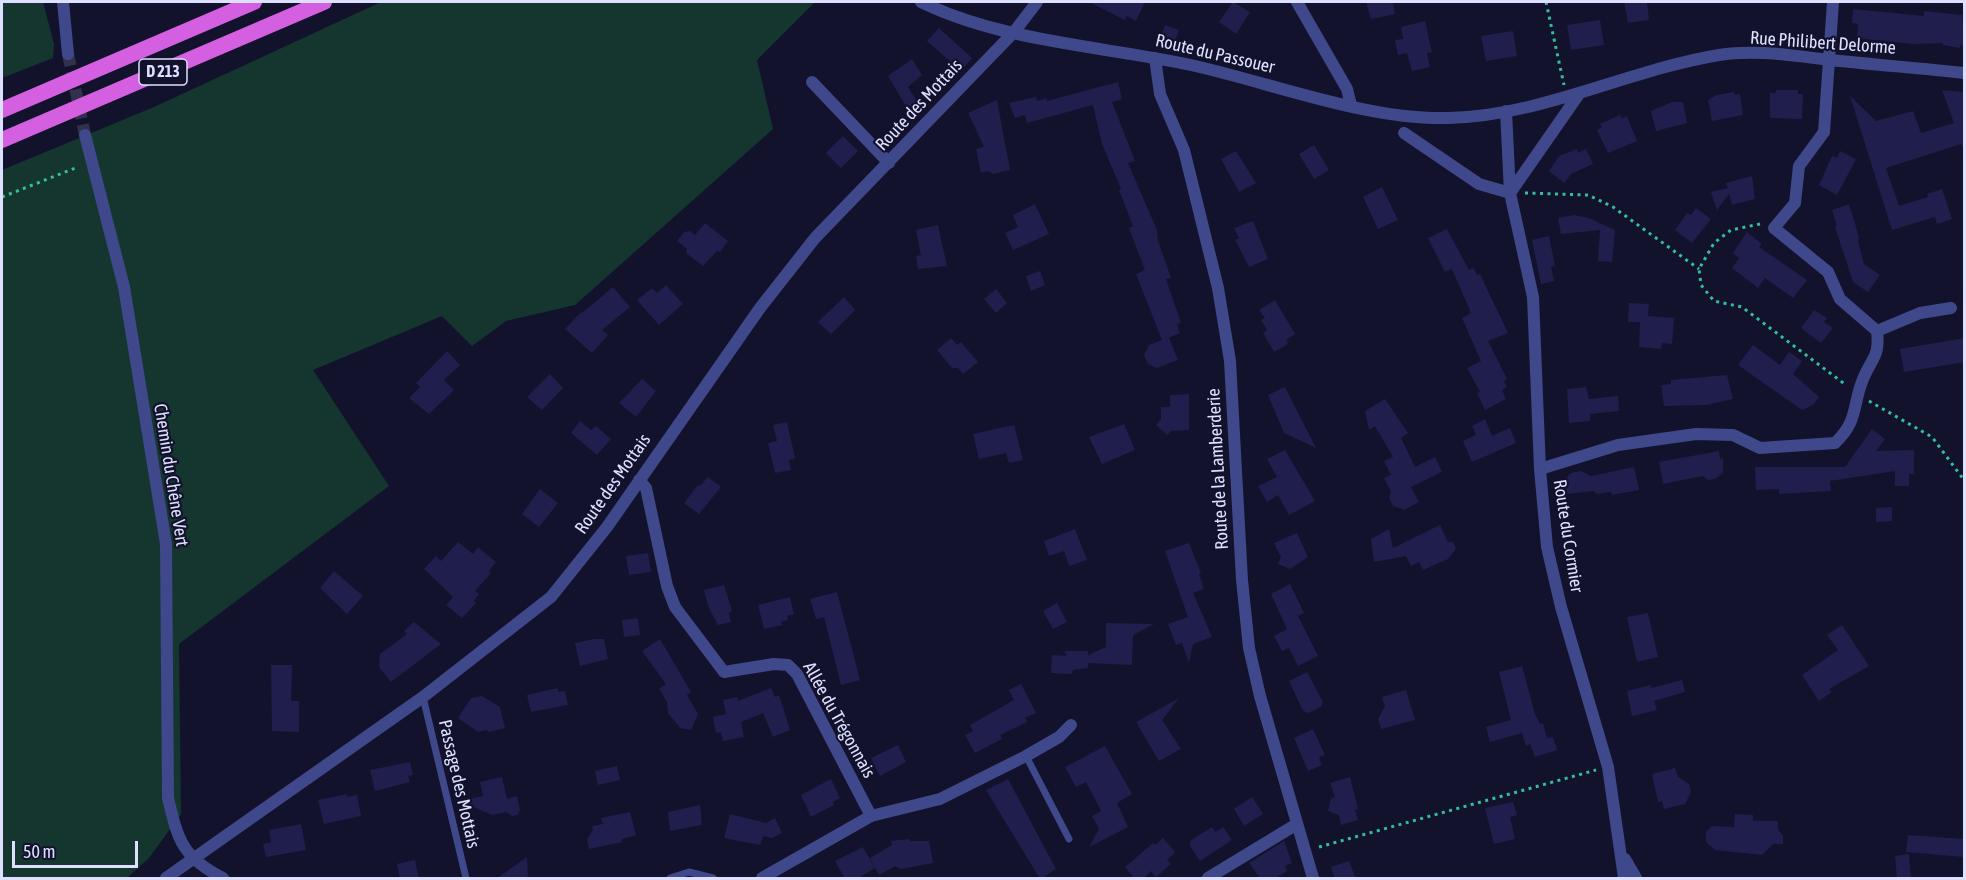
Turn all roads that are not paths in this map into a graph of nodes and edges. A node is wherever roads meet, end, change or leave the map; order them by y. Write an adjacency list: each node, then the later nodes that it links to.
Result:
1 (63, 2): 9 (street)
2 (254, 2): 16 (highway, D 213)
3 (324, 2): 20 (highway, D 213)
4 (921, 2): 8 (street, Route du Passouer)
5 (1037, 2): 8 (street, Route des Mottais)
6 (1298, 2): 15 (street)
7 (1833, 2): 11 (street)
8 (1014, 32): 10 (street, Route du Passouer); 21 (street, Route des Mottais)
9 (68, 54)
10 (1155, 58): 15 (street, Route du Passouer); 31 (street, Route de la Lamberderie)
11 (1829, 60): 12 (street, Rue Philibert Delorme); 14 (street, Rue Philibert Delorme); 24 (street)
12 (1965, 73)
13 (812, 82): 21 (street)
14 (1573, 95): 17 (street, Rue Philibert Delorme); 22 (street)
15 (1351, 105): 17 (street, Route du Passouer)
16 (2, 110)
17 (1506, 111): 22 (street, Route du Cormier)
18 (1404, 133): 22 (street)
19 (85, 135): 34 (street, Chemin du Chêne Vert)
20 (2, 141)
21 (889, 163): 26 (street, Route des Mottais)
22 (1510, 193): 25 (street, Route du Cormier)
23 (1951, 308): 24 (street)
24 (1877, 331): 25 (street)
25 (1540, 469): 33 (street, Route du Cormier)
26 (639, 480): 27 (street, Route des Mottais); 30 (street, Allée du Trégonnais)
27 (423, 697): 34 (street, Route des Mottais); 37 (lane, Passage des Mottais)
28 (1071, 724): 29 (street)
29 (1026, 756): 30 (street); 32 (lane)
30 (871, 816): 40 (street)
31 (1297, 824): 41 (street); 42 (street, Route de la Lamberderie)
32 (1069, 839)
33 (1623, 855): 43 (street, Route du Cormier); 44 (street)
34 (191, 859): 35 (street, Route des Mottais); 36 (street)
35 (166, 879)
36 (223, 879)
37 (466, 879)
38 (670, 879): 39 (lane)
39 (713, 879)
40 (762, 879)
41 (1208, 879)
42 (1313, 879)
43 (1624, 879)
44 (1636, 879)

